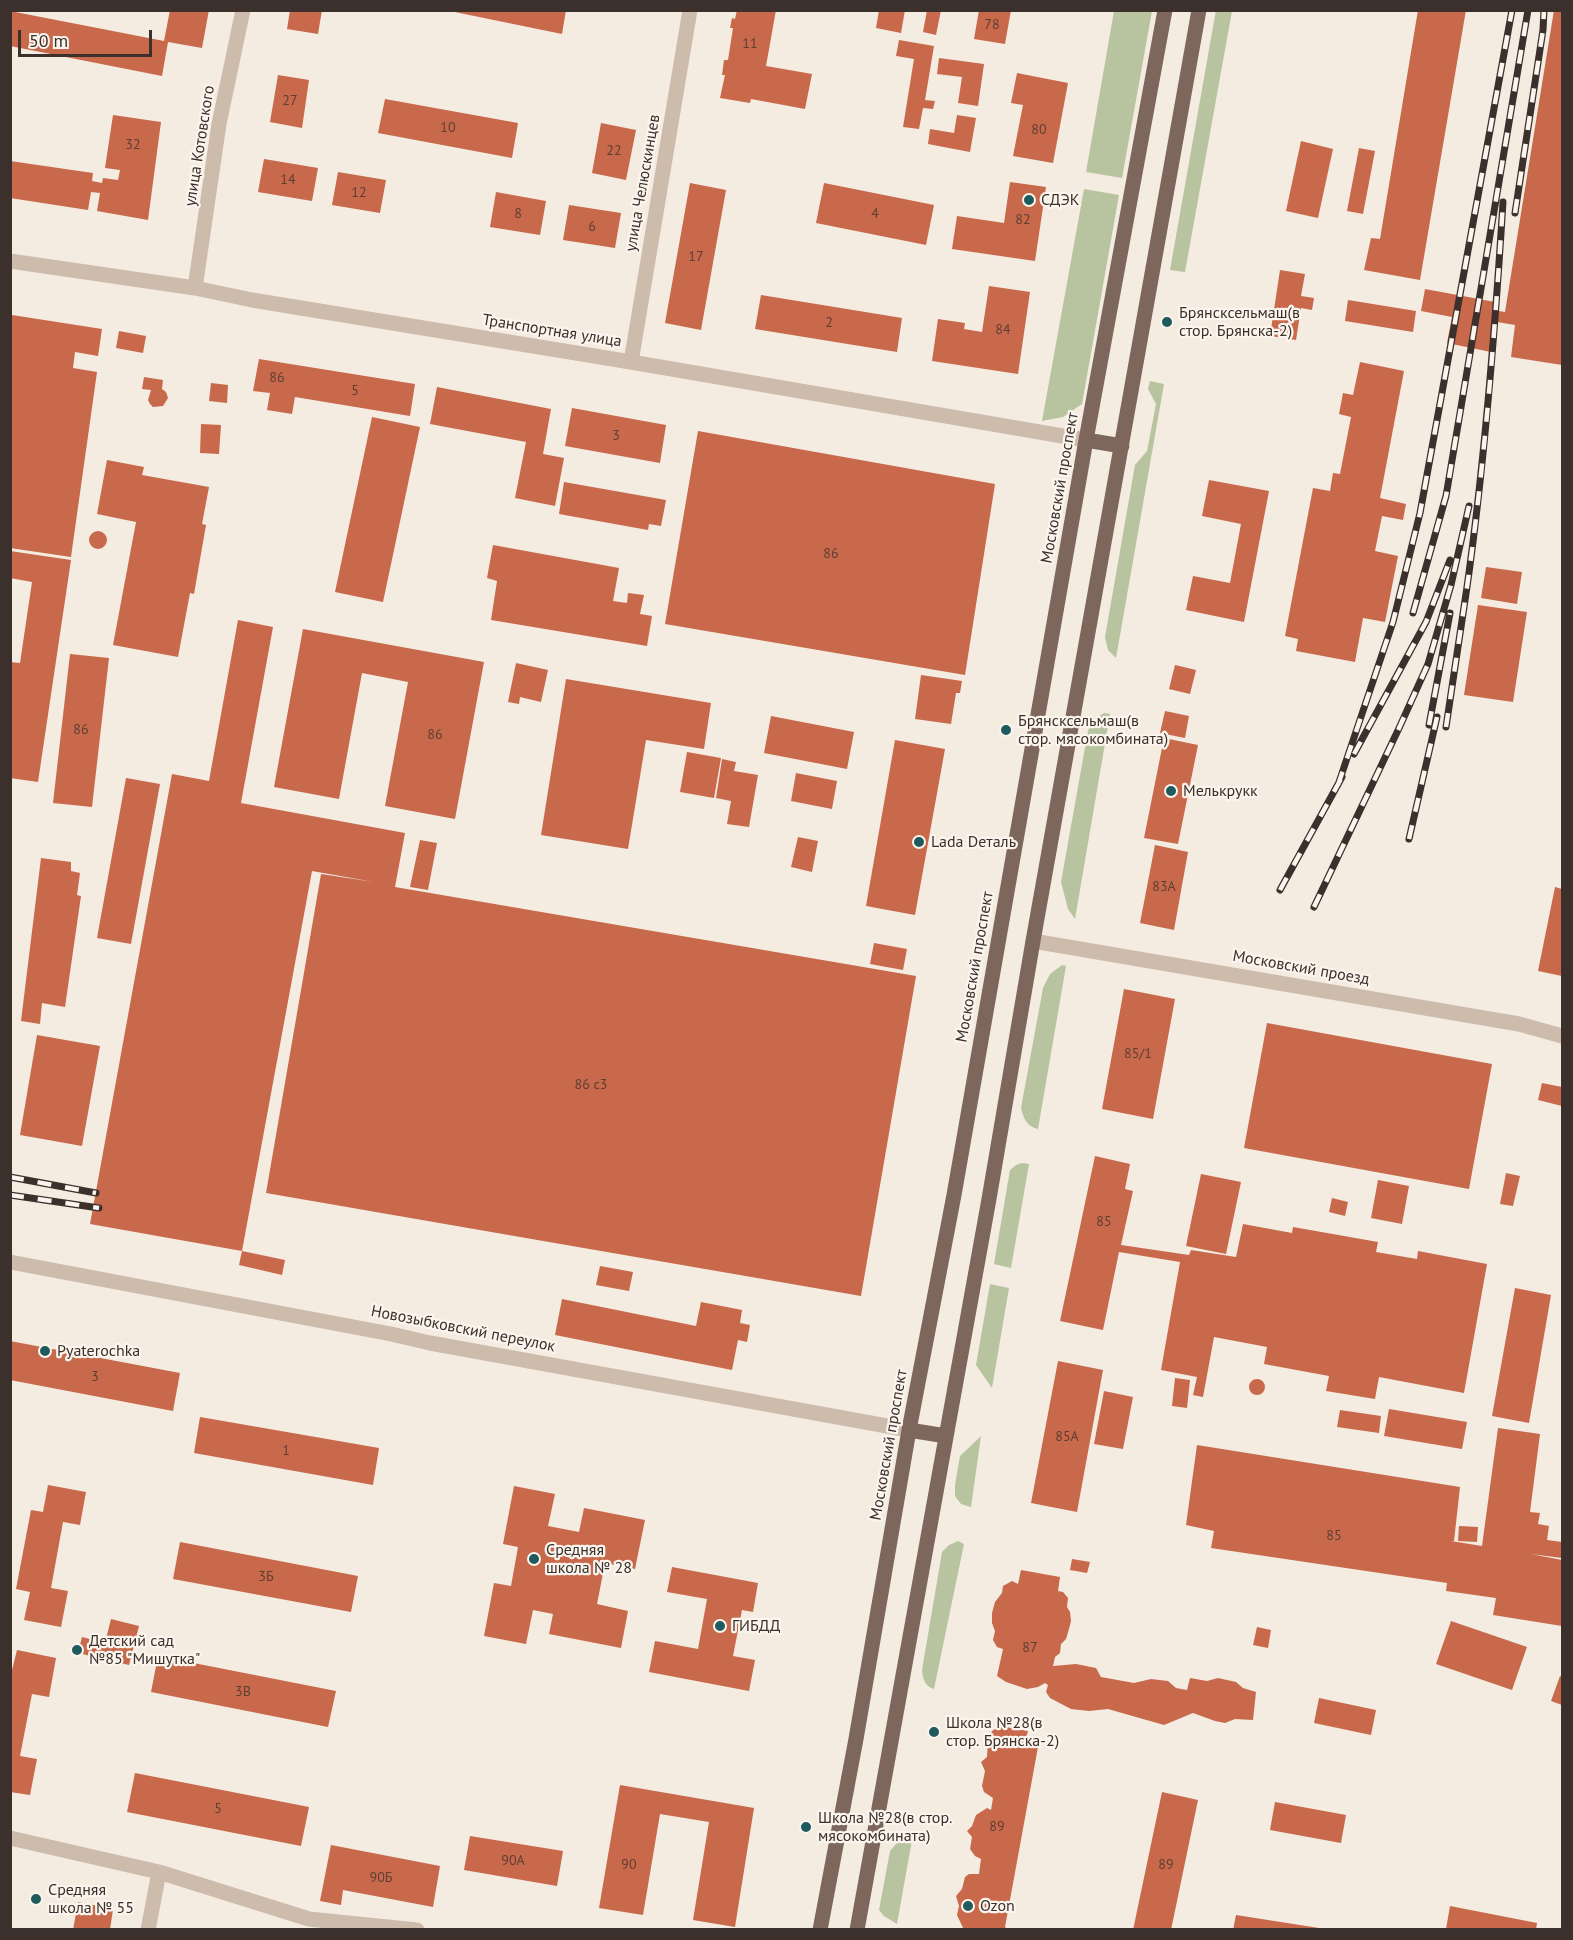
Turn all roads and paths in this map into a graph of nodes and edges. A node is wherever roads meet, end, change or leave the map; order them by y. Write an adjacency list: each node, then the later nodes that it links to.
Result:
1 (243, 10): 6 (street, улица Котовского)
2 (690, 10): 7 (street, улица Челюскинцев)
3 (1165, 10): 8 (main road, Московский проспект)
4 (1199, 10): 9 (main road)
5 (10, 261): 6 (street, Транспортная улица)
6 (195, 288): 7 (street, Транспортная улица)
7 (631, 362): 8 (street, Транспортная улица)
8 (1086, 440): 9 (main road); 13 (main road, Московский проспект)
9 (1122, 446): 10 (main road)
10 (1033, 941): 11 (street, Московский проезд); 14 (main road)
11 (1563, 1036)
12 (11, 1266): 13 (street, Новозыбковский переулок)
13 (909, 1430): 14 (main road); 19 (main road, Московский проспект)
14 (946, 1436): 20 (main road)
15 (10, 1838): 16 (street)
16 (159, 1872): 17 (street); 18 (street)
17 (148, 1929)
18 (417, 1929)
19 (820, 1929)
20 (857, 1929)

